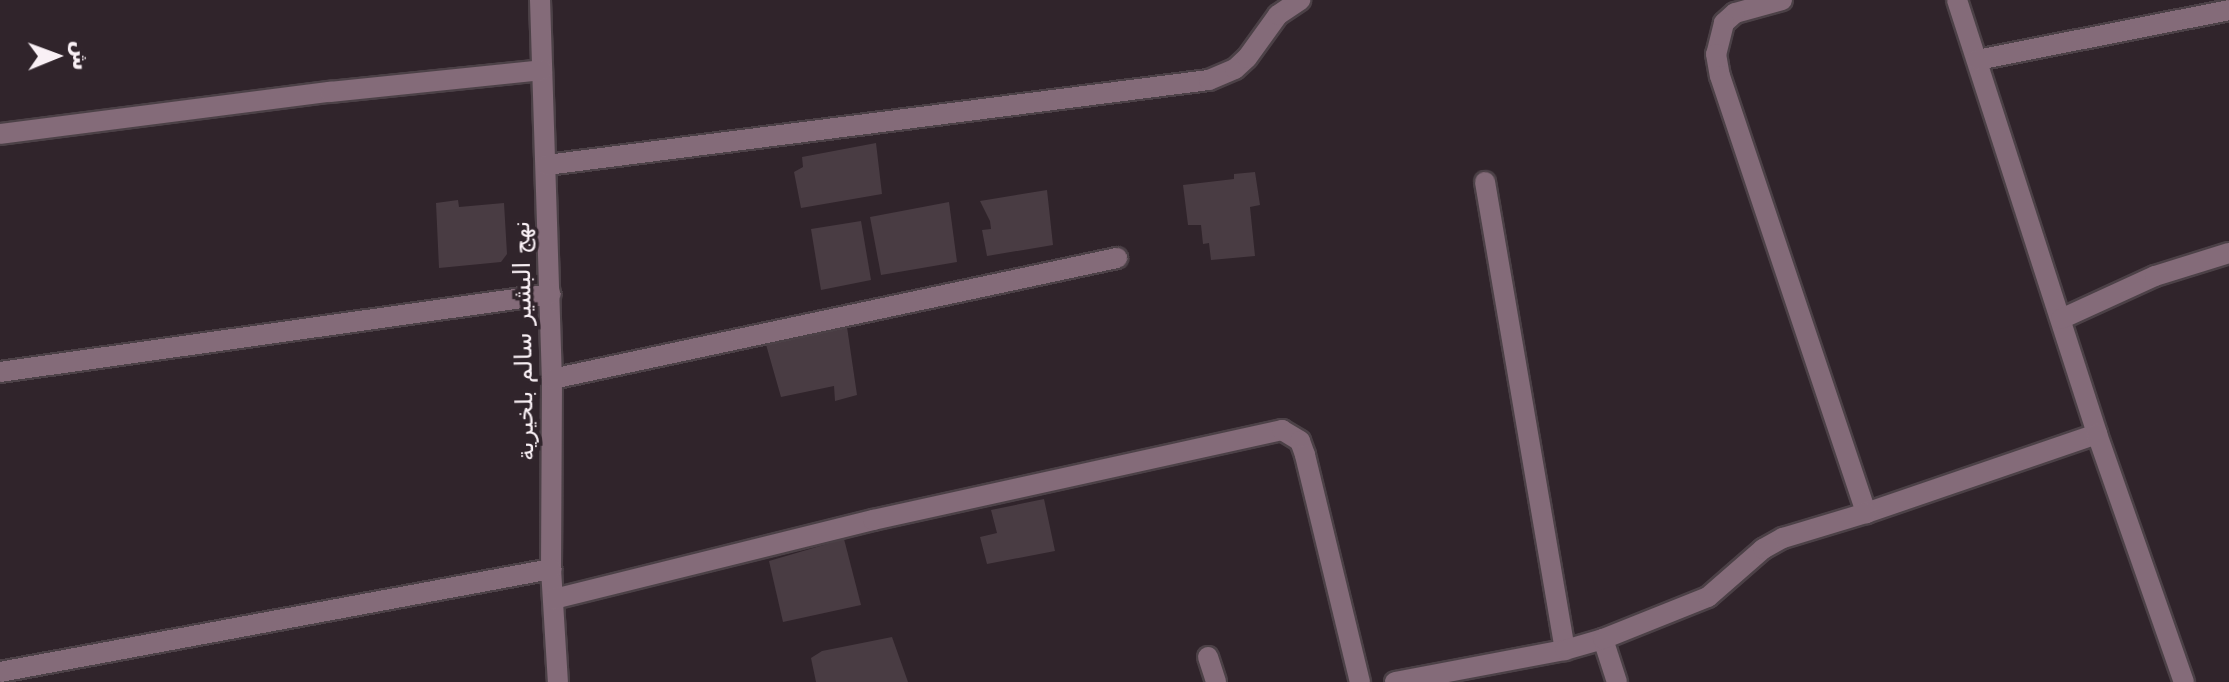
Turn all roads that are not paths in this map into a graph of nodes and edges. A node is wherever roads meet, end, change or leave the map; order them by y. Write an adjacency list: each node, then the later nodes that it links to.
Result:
1 (540, 0): 7 (street, نهج البشير سالم بلخيرية)
2 (1300, 0): 9 (street)
3 (1782, 0): 18 (street)
4 (1957, 0): 6 (street)
5 (2229, 10): 6 (street)
6 (1977, 60): 14 (street)
7 (542, 70): 8 (street); 9 (street, نهج البشير سالم بلخيرية)
8 (0, 134)
9 (547, 165): 13 (street, نهج البشير سالم بلخيرية)
10 (1485, 182): 22 (street)
11 (2229, 253): 14 (street)
12 (1117, 258): 16 (street)
13 (550, 294): 15 (street); 16 (street, نهج البشير سالم بلخيرية)
14 (2061, 319): 17 (street)
15 (0, 372)
16 (552, 379): 19 (street, نهج البشير سالم بلخيرية)
17 (2097, 434): 18 (street); 30 (street)
18 (1866, 513): 21 (street)
19 (551, 569): 20 (street, نهج البشير سالم بلخيرية); 24 (street)
20 (554, 599): 25 (street, نهج البشير سالم بلخيرية); 27 (street)
21 (1603, 639): 22 (street); 29 (street)
22 (1565, 650): 28 (street)
23 (1208, 657): 26 (street)
24 (0, 672)
25 (558, 682)
26 (1216, 682)
27 (1360, 682)
28 (1395, 682)
29 (1617, 682)
30 (2184, 682)

